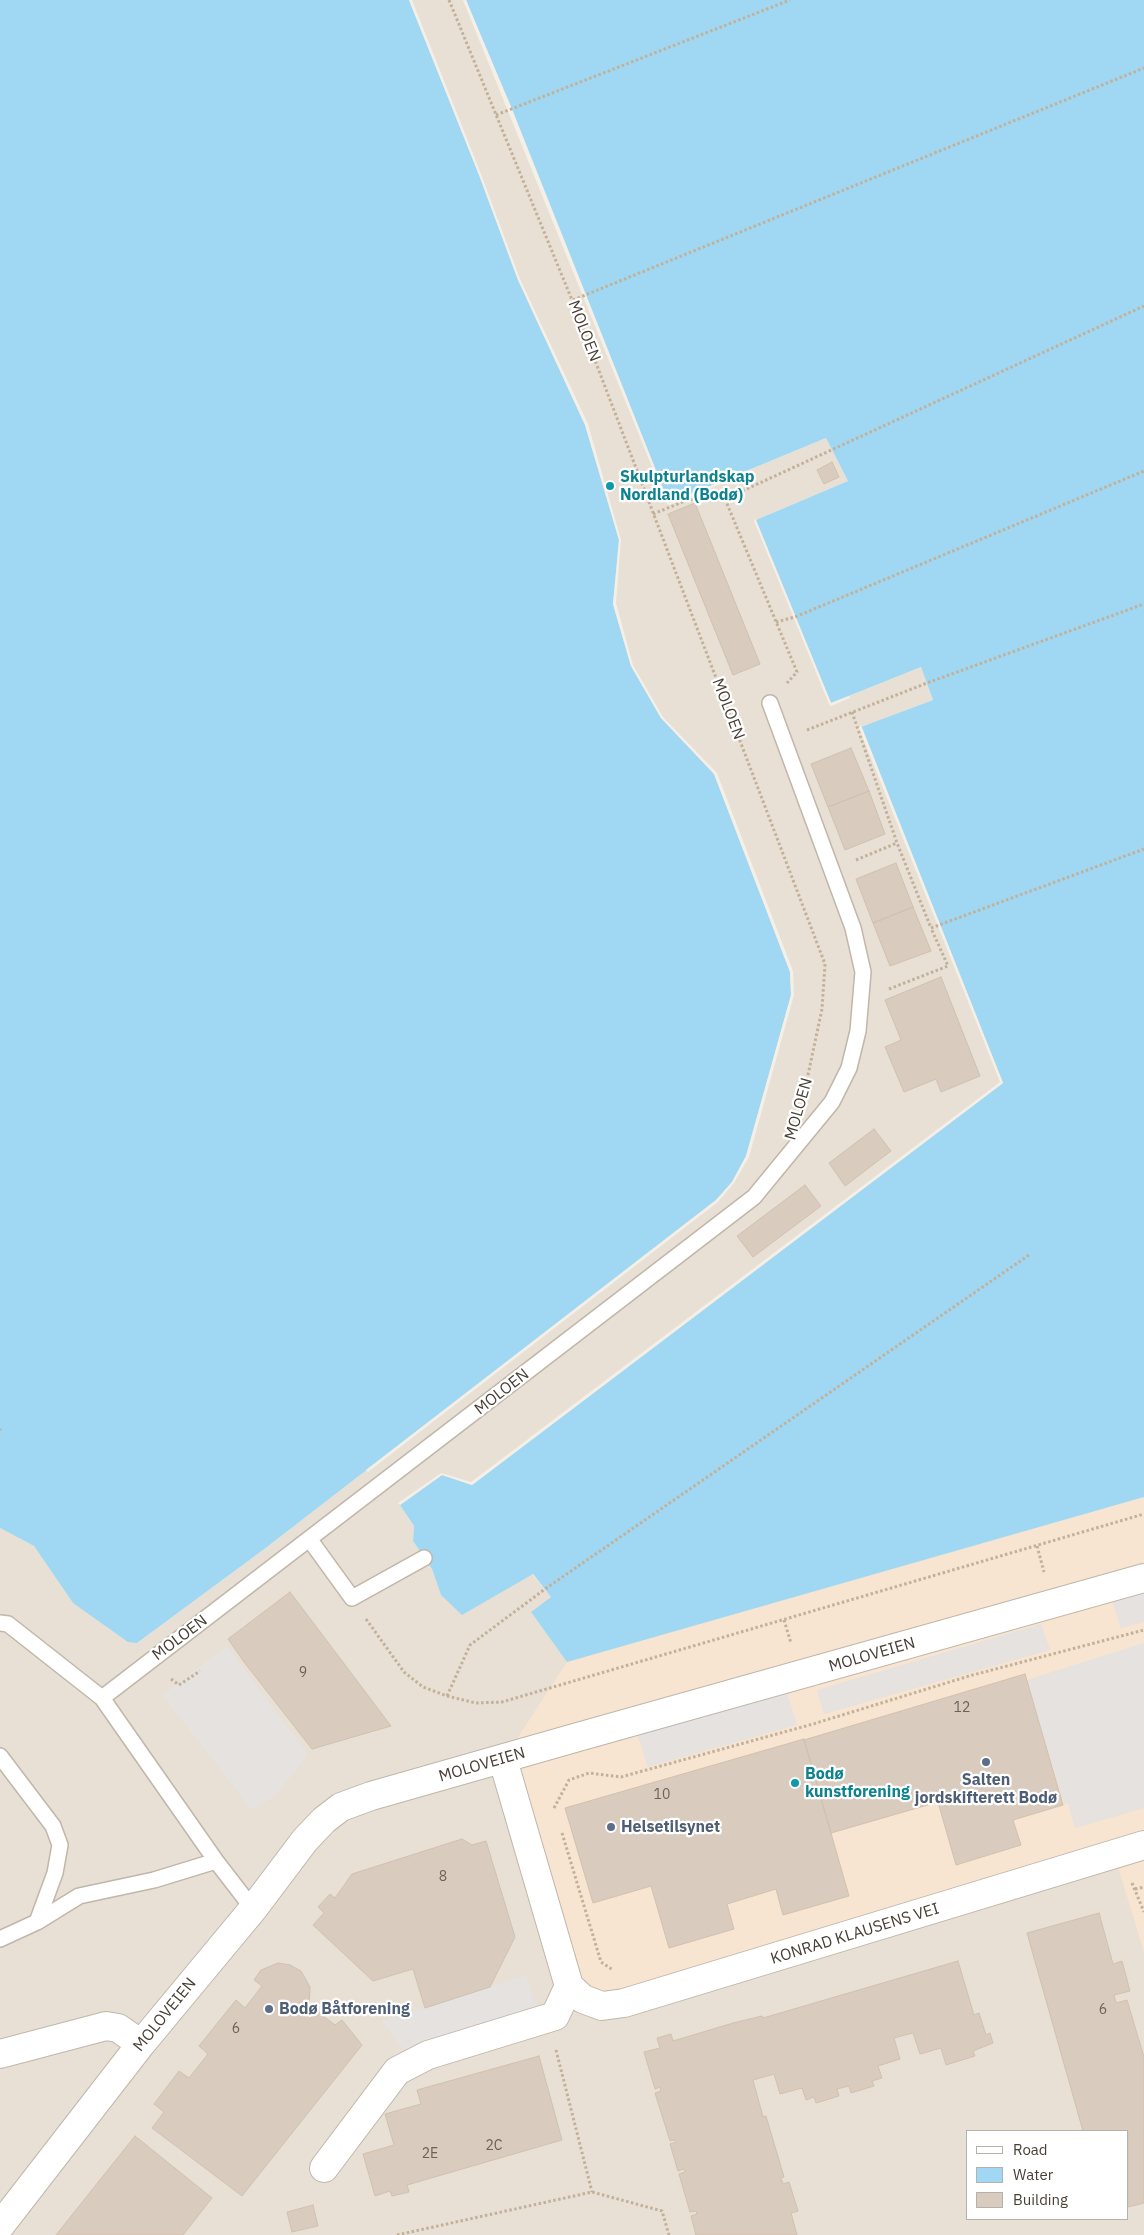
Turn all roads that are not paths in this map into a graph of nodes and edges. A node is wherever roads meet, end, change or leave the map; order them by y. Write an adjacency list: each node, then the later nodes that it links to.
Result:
1 (770, 703): 2 (lane, MOLOEN)
2 (310, 1540): 3 (lane); 6 (lane, MOLOEN)
3 (424, 1558)
4 (1144, 1578): 8 (street, MOLOVEIEN)
5 (0, 1623): 6 (lane)
6 (102, 1698): 10 (lane)
7 (0, 1756): 12 (lane)
8 (503, 1760): 11 (street, MOLOVEIEN); 14 (street)
9 (1144, 1845): 14 (street, KONRAD KLAUSENS VEI)
10 (216, 1861): 11 (lane); 12 (lane)
11 (253, 1909): 15 (street, MOLOVEIEN)
12 (37, 1922): 13 (lane)
13 (0, 1939)
14 (569, 1986): 17 (street)
15 (141, 2044): 16 (street); 18 (street, MOLOVEIEN)
16 (0, 2054)
17 (324, 2168)
18 (0, 2226)

